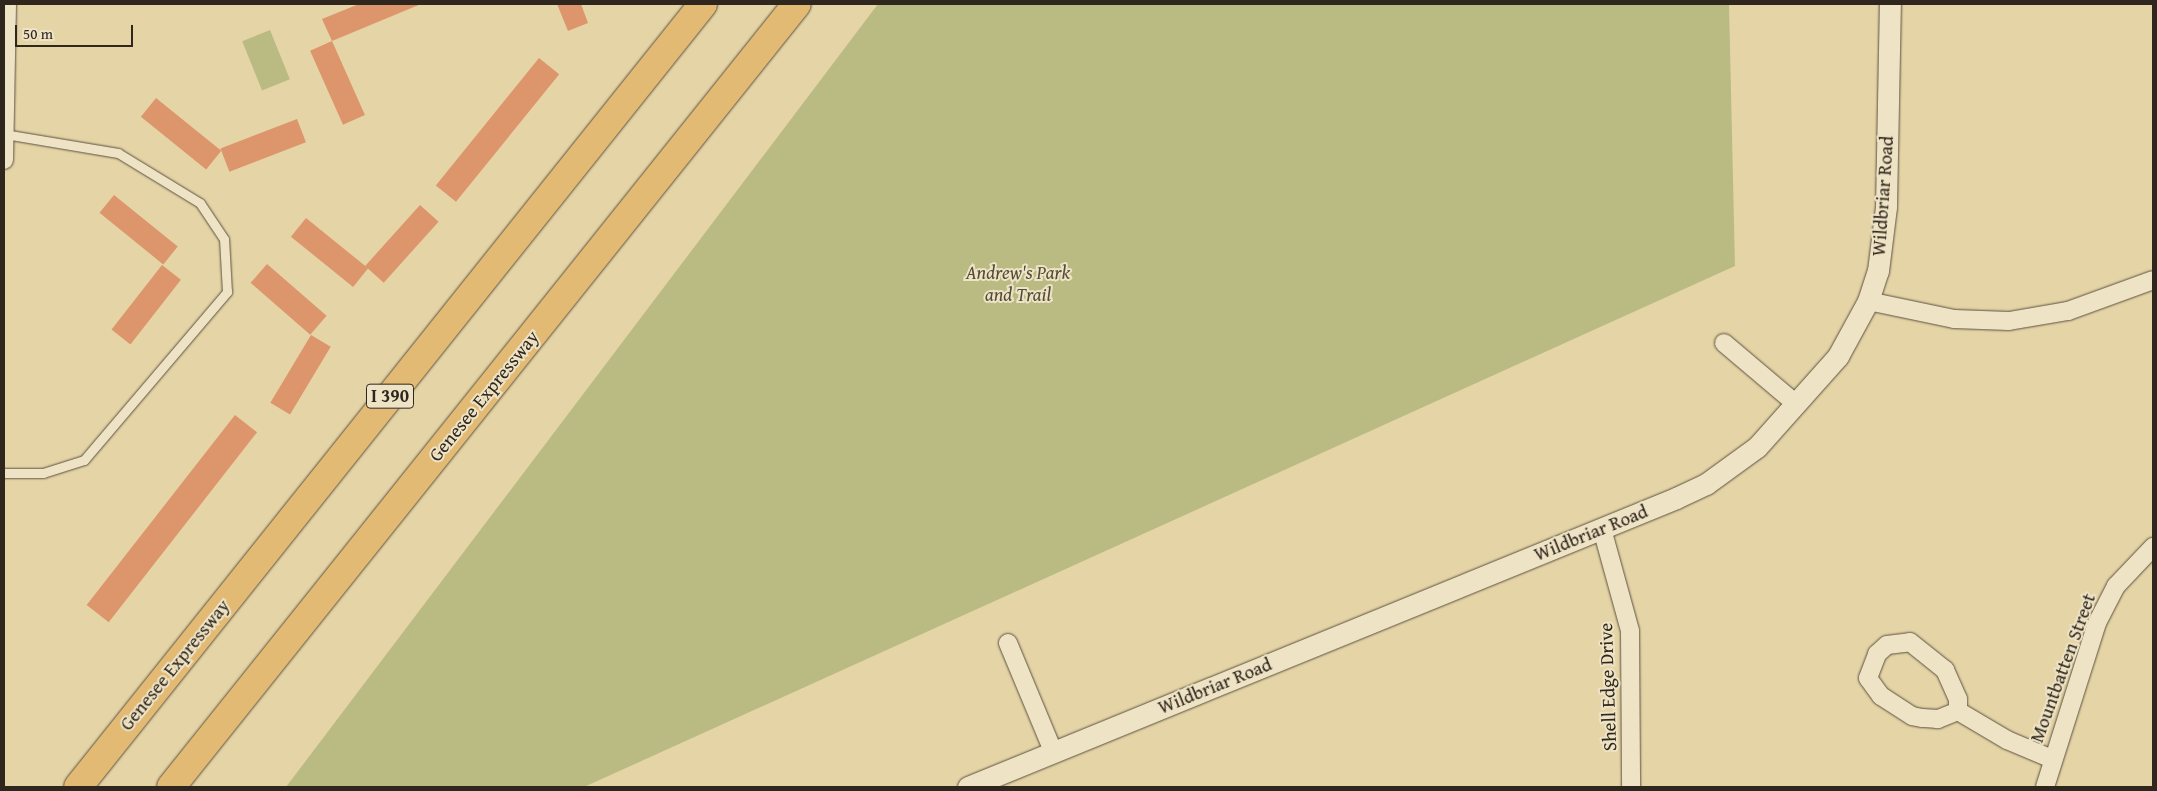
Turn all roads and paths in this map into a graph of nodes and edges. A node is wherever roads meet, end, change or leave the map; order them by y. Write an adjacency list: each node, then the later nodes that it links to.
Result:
1 (6, 4): 5 (street)
2 (703, 4): 19 (highway, Genesee Expressway / I 390)
3 (797, 4): 15 (highway, Genesee Expressway)
4 (1890, 4): 8 (street, Wildbriar Road)
5 (4, 134): 6 (street); 11 (lane)
6 (4, 160)
7 (2153, 280): 8 (street)
8 (1868, 301): 10 (street, Wildbriar Road)
9 (1724, 343): 10 (street)
10 (1795, 404): 12 (street, Wildbriar Road)
11 (4, 473)
12 (1602, 529): 17 (street, Wildbriar Road); 23 (street, Shell Edge Drive)
13 (2153, 547): 18 (street, Mountbatten Street)
14 (1008, 644): 17 (street)
15 (280, 652): 20 (highway, Genesee Expressway); 21 (highway)
16 (1958, 712): 16 (street); 18 (street)
17 (1053, 751): 22 (street, Wildbriar Road)
18 (2052, 759): 24 (street, Mountbatten Street)
19 (78, 787)
20 (171, 787)
21 (183, 787)
22 (968, 787)
23 (1631, 787)
24 (2045, 787)

